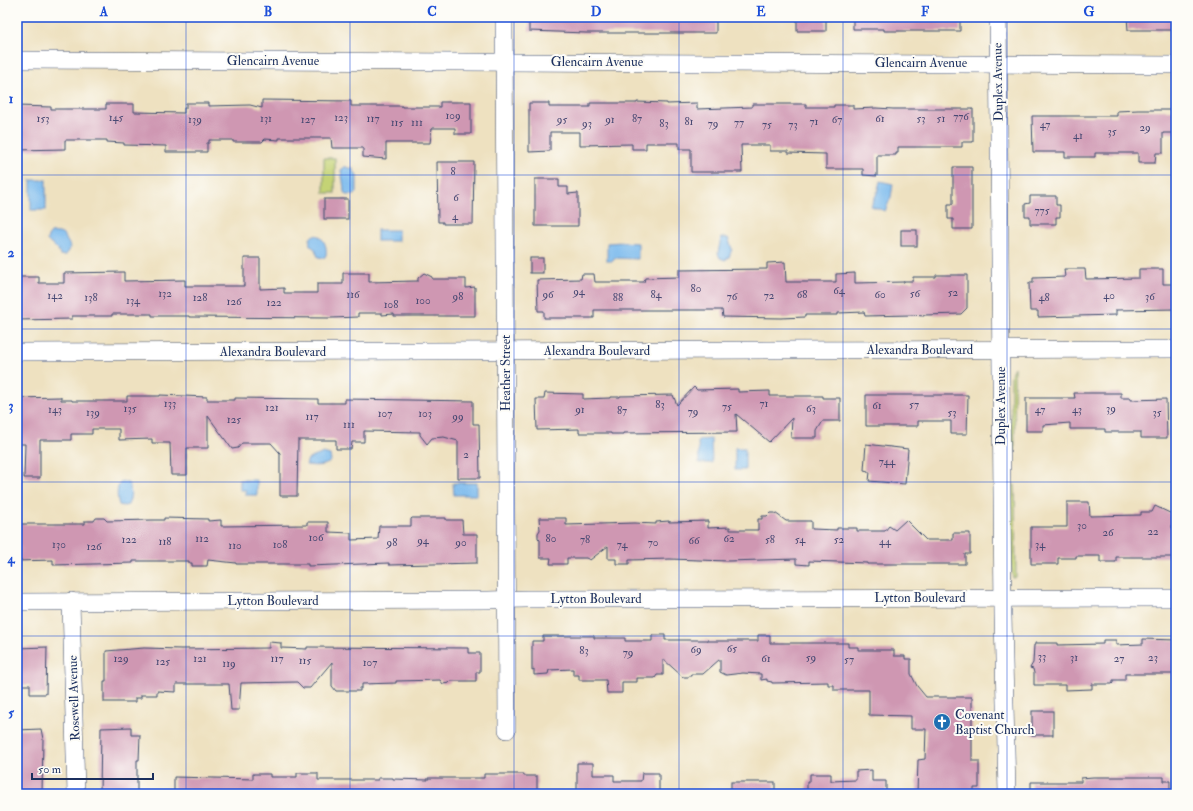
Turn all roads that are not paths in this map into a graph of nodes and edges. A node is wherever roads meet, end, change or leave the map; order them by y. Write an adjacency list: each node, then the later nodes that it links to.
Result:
1 (504, 17): 4 (street, Heather Street)
2 (998, 17): 5 (street, Duplex Avenue)
3 (17, 60): 4 (street, Glencairn Avenue)
4 (504, 61): 5 (street, Glencairn Avenue); 9 (street, Heather Street)
5 (998, 64): 6 (street, Glencairn Avenue); 7 (street, Duplex Avenue)
6 (1176, 65)
7 (1001, 349): 8 (street, Alexandra Boulevard); 9 (street, Alexandra Boulevard); 11 (street, Duplex Avenue)
8 (1176, 349)
9 (506, 351): 10 (street, Alexandra Boulevard); 13 (street, Heather Street)
10 (17, 352)
11 (1003, 598): 12 (street, Lytton Boulevard); 13 (street, Lytton Boulevard); 18 (street, Duplex Avenue)
12 (1176, 598)
13 (507, 599): 14 (street, Lytton Boulevard); 16 (street, Heather Street)
14 (71, 601): 15 (street, Lytton Boulevard); 17 (street, Rosewell Avenue)
15 (17, 602)
16 (507, 730)
17 (76, 794)
18 (1007, 794)

